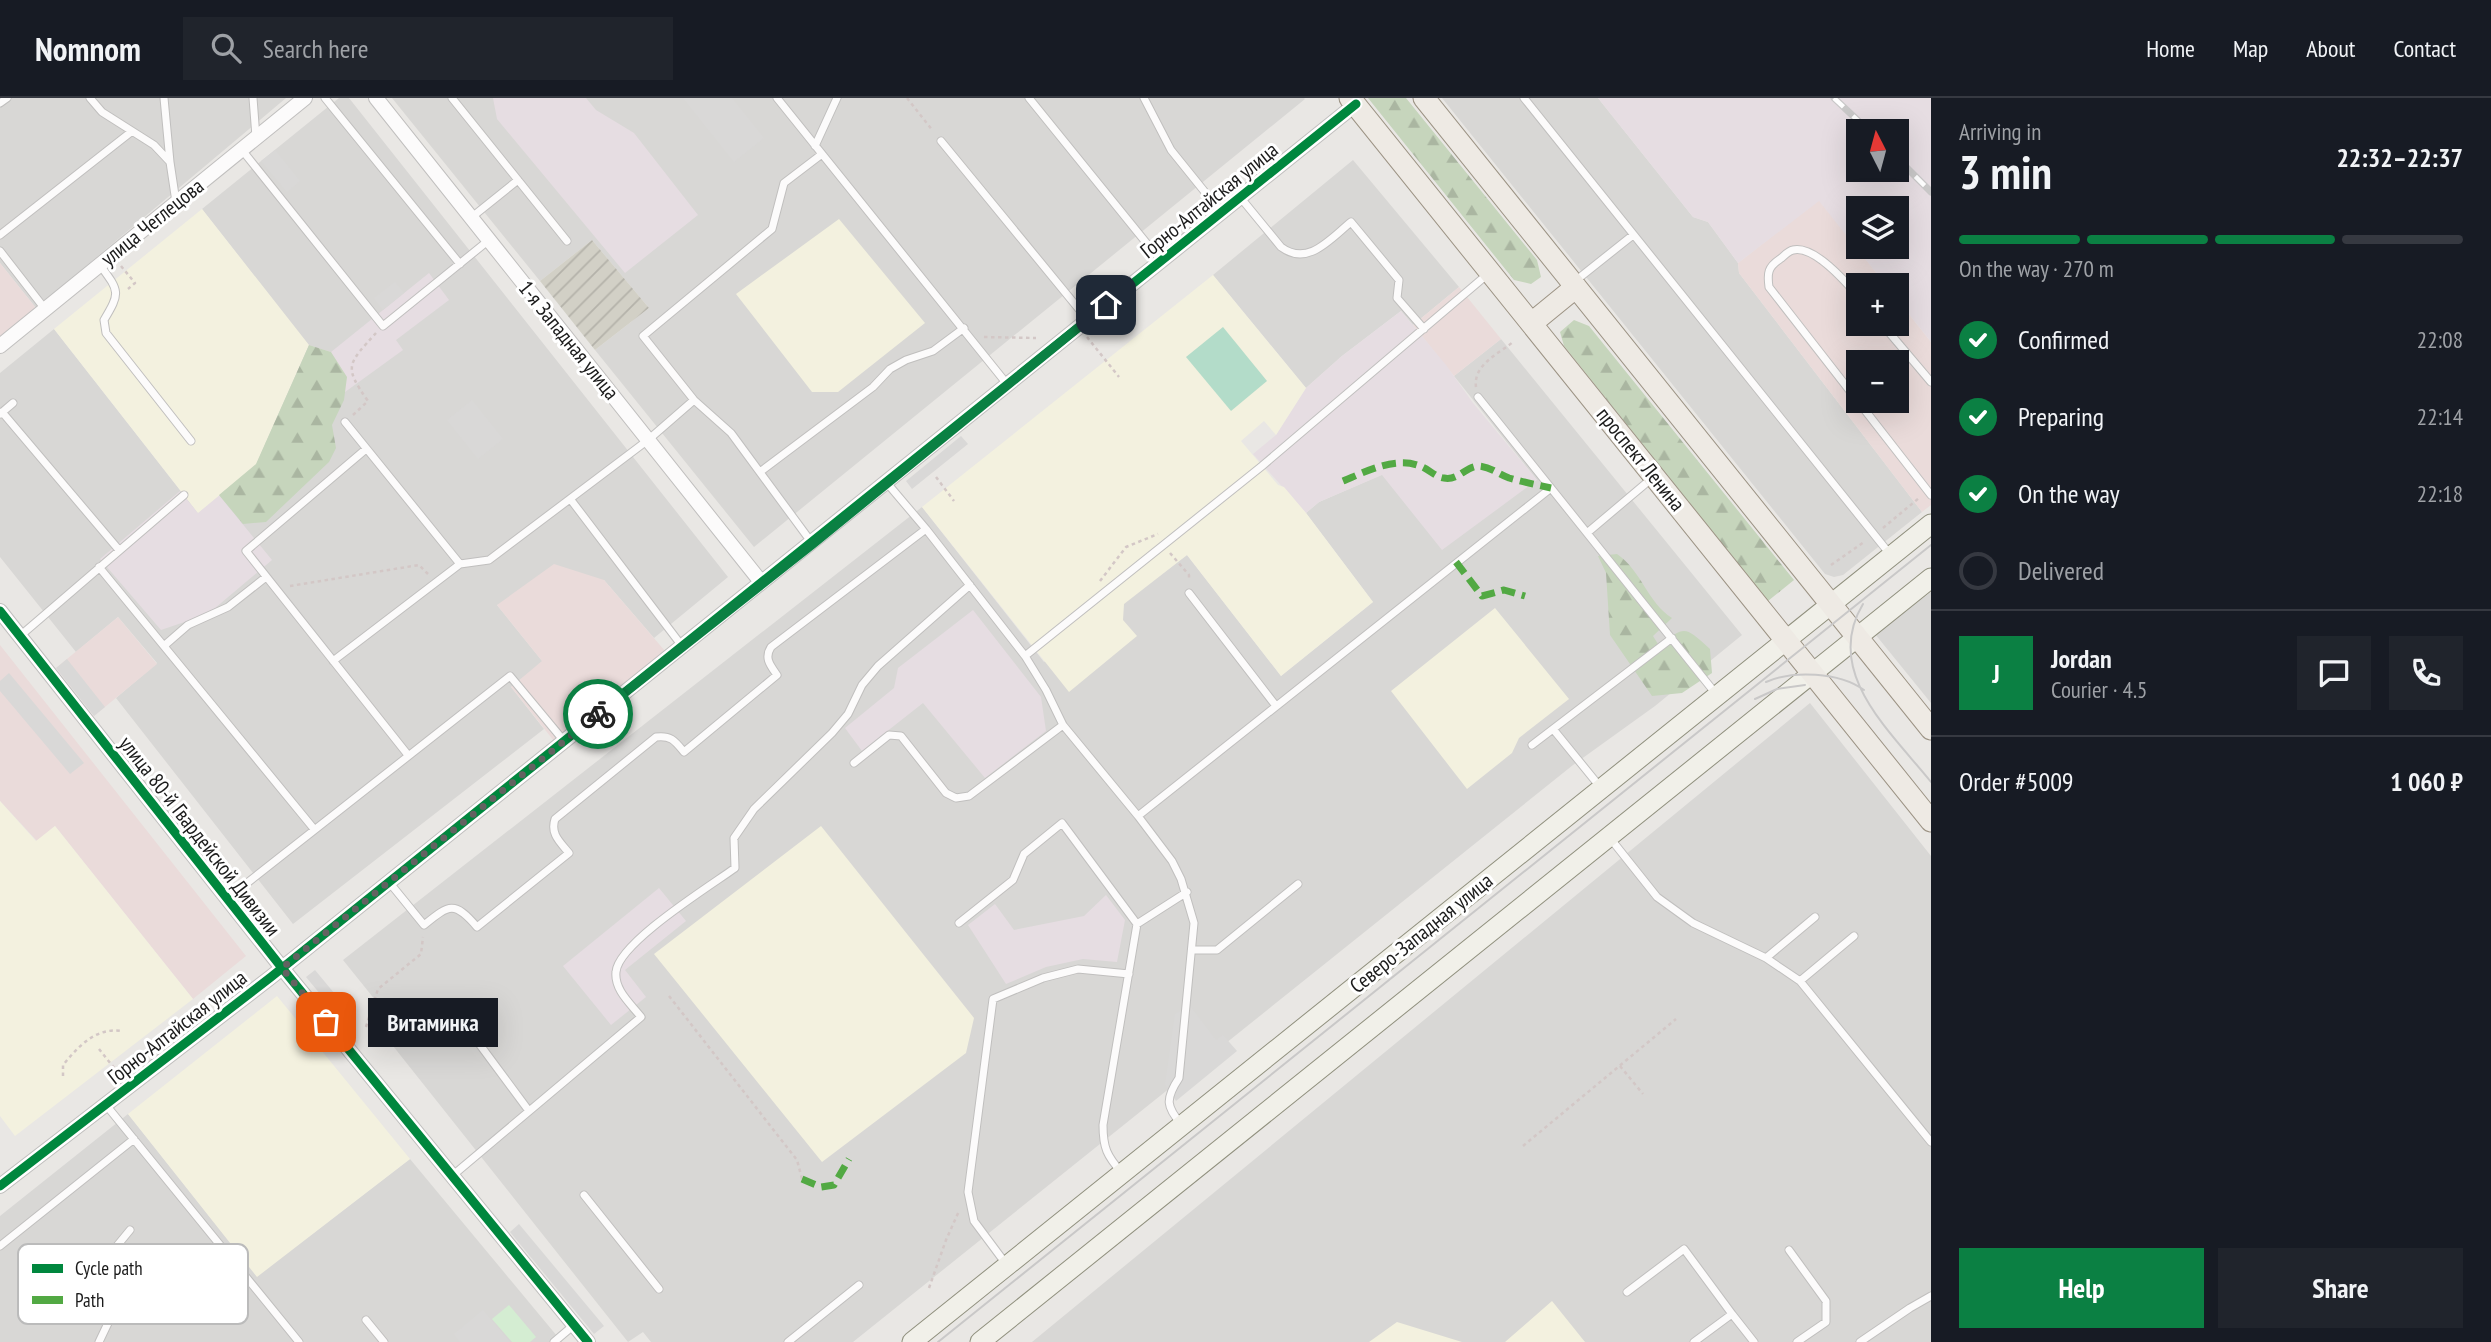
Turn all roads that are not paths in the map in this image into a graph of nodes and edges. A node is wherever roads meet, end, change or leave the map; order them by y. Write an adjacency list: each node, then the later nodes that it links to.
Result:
1 (6, 98): 16 (lane)
2 (90, 98): 17 (lane)
3 (164, 98): 23 (lane)
4 (253, 98): 18 (lane)
5 (305, 98): 18 (street, улица Чеглецова)
6 (325, 98): 35 (lane)
7 (376, 98): 28 (street, 1-я Западная улица)
8 (452, 98): 24 (lane)
9 (777, 98): 20 (lane)
10 (837, 98): 20 (lane)
11 (1029, 98): 34 (lane)
12 (1143, 98): 27 (lane)
13 (1424, 98): 39 (main road)
14 (1524, 98): 29 (lane)
15 (1353, 101): 25 (street, Горно-Алтайская улица); 37 (main road, проспект Ленина)
16 (0, 103)
17 (131, 132): 23 (lane); 30 (lane)
18 (256, 138): 21 (street, улица Чеглецова)
19 (941, 141): 41 (lane)
20 (815, 146): 22 (lane)
21 (242, 149): 26 (street, улица Чеглецова); 35 (lane)
22 (822, 154): 43 (lane); 50 (lane)
23 (170, 162): 26 (lane)
24 (518, 180): 28 (lane); 32 (lane)
25 (1240, 197): 27 (street, Горно-Алтайская улица); 44 (lane)
26 (176, 203): 36 (street, улица Чеглецова)
27 (1222, 212): 34 (street, Горно-Алтайская улица)
28 (471, 218): 31 (street, 1-я Западная улица)
29 (1633, 235): 39 (lane); 69 (lane)
30 (0, 236)
31 (489, 240): 35 (lane); 54 (street, 1-я Западная улица)
32 (567, 241)
33 (0, 251): 40 (lane)
34 (1161, 261): 41 (street, Горно-Алтайская улица)
35 (460, 264)
36 (99, 265): 40 (street, улица Чеглецова); 55 (lane)
37 (1490, 272): 42 (main road, проспект Ленина); 44 (lane)
38 (1846, 281): 62 (lane)
39 (1575, 285): 42 (main road); 77 (main road)
40 (44, 309): 46 (street, улица Чеглецова)
41 (1088, 320): 48 (street, Горно-Алтайская улица)
42 (1532, 323): 58 (main road, проспект Ленина)
43 (964, 328): 48 (lane); 57 (lane)
44 (1424, 329): 85 (lane)
45 (1892, 336): 47 (lane)
46 (0, 346)
47 (1931, 382)
48 (1007, 384): 59 (street, Горно-Алтайская улица)
49 (1478, 397): 60 (lane)
50 (694, 400): 54 (lane); 57 (lane)
51 (13, 403): 52 (lane)
52 (1, 413): 68 (lane)
53 (345, 422): 56 (lane)
54 (648, 440): 63 (lane); 74 (street, 1-я Западная улица)
55 (191, 441)
56 (366, 449): 70 (lane); 72 (lane)
57 (760, 472): 67 (lane)
58 (1655, 476): 66 (lane); 82 (main road, проспект Ленина)
59 (887, 483): 65 (lane); 67 (street, Горно-Алтайская улица)
60 (1551, 488): 66 (lane); 89 (lane)
61 (184, 495): 68 (lane)
62 (1931, 495)
63 (571, 500): 70 (lane); 84 (lane)
64 (1931, 524): 69 (main road, Северо-Западная улица)
65 (926, 529): 75 (lane); 102 (lane)
66 (1587, 533): 80 (lane)
67 (813, 544): 74 (street, Горно-Алтайская улица)
68 (118, 550): 71 (lane)
69 (1891, 556): 77 (main road, Северо-Западная улица)
70 (460, 564): 86 (lane)
71 (99, 567): 79 (lane); 83 (lane)
72 (267, 577): 83 (lane); 86 (lane)
73 (1931, 579): 81 (main road, Северо-Западная улица)
74 (761, 582): 84 (street, Горно-Алтайская улица)
75 (970, 585): 85 (lane); 117 (lane)
76 (1189, 593): 89 (lane)
77 (1831, 604): 81 (main road); 82 (main road, Северо-Западная улица)
78 (0, 611): 79 (street, улица 80-й Гвардейской Дивизии)
79 (20, 636): 105 (street, улица 80-й Гвардейской Дивизии)
80 (1672, 638): 88 (lane); 91 (lane)
81 (1858, 638): 87 (main road, Северо-Западная улица); 92 (main road)
82 (1787, 640): 87 (main road, проспект Ленина); 88 (main road, Северо-Западная улица)
83 (165, 645): 100 (lane)
84 (682, 646): 93 (street, Горно-Алтайская улица)
85 (1025, 656): 90 (lane)
86 (333, 661): 95 (lane)
87 (1813, 674): 99 (main road, проспект Ленина); 101 (main road, Северо-Западная улица)
88 (1718, 695): 97 (main road, Северо-Западная улица)
89 (1276, 706): 98 (lane)
90 (1063, 725): 96 (lane); 98 (lane)
91 (1553, 729): 94 (lane); 97 (lane)
92 (1931, 729)
93 (564, 741): 95 (lane); 102 (street, Горно-Алтайская улица)
94 (1532, 745)
95 (408, 755): 100 (lane)
96 (854, 763)
97 (1601, 788): 118 (main road, Северо-Западная улица)
98 (1139, 816): 104 (lane)
99 (1931, 821)
100 (314, 829): 105 (lane)
101 (1609, 837): 111 (lane); 147 (main road, Северо-Западная улица)
102 (389, 882): 112 (street, Горно-Алтайская улица)
103 (1298, 884): 110 (lane)
104 (1187, 892): 108 (lane); 110 (lane)
105 (227, 899): 112 (street, улица 80-й Гвардейской Дивизии)
106 (1815, 917): 111 (lane)
107 (959, 923): 108 (lane)
108 (1137, 924): 113 (lane)
109 (1854, 936): 114 (lane)
110 (1193, 950): 118 (lane)
111 (1766, 958): 114 (lane)
112 (282, 968): 116 (street, Горно-Алтайская улица); 122 (street, улица 80-й Гвардейской Дивизии)
113 (1129, 974): 121 (lane); 130 (lane)
114 (1800, 981): 120 (lane)
115 (463, 1022): 117 (lane)
116 (106, 1105): 119 (lane); 123 (street, Горно-Алтайская улица)
117 (529, 1111): 122 (lane)
118 (1182, 1125): 121 (main road, Северо-Западная улица)
119 (134, 1139): 127 (lane); 128 (lane)
120 (1931, 1142)
121 (1122, 1173): 130 (main road, Северо-Западная улица)
122 (452, 1176): 139 (street, улица 80-й Гвардейской Дивизии)
123 (0, 1186)
124 (584, 1195): 133 (lane)
125 (130, 1230): 126 (lane)
126 (118, 1244)
127 (219, 1244)
128 (0, 1246)
129 (1789, 1250): 150 (lane)
130 (1007, 1265): 146 (main road, Северо-Западная улица)
131 (248, 1279): 141 (lane)
132 (859, 1285): 145 (lane)
133 (659, 1289)
134 (1627, 1292): 136 (lane)
135 (1931, 1296): 151 (lane)
136 (1732, 1314): 148 (lane); 149 (lane)
137 (366, 1320): 142 (lane)
138 (108, 1324): 140 (lane)
139 (574, 1325): 143 (lane); 144 (street, улица 80-й Гвардейской Дивизии)
140 (99, 1342)
141 (299, 1342)
142 (384, 1342)
143 (554, 1342)
144 (588, 1342)
145 (788, 1342)
146 (912, 1342)
147 (981, 1342)
148 (1694, 1342)
149 (1754, 1342)
150 (1797, 1342)
151 (1860, 1342)

